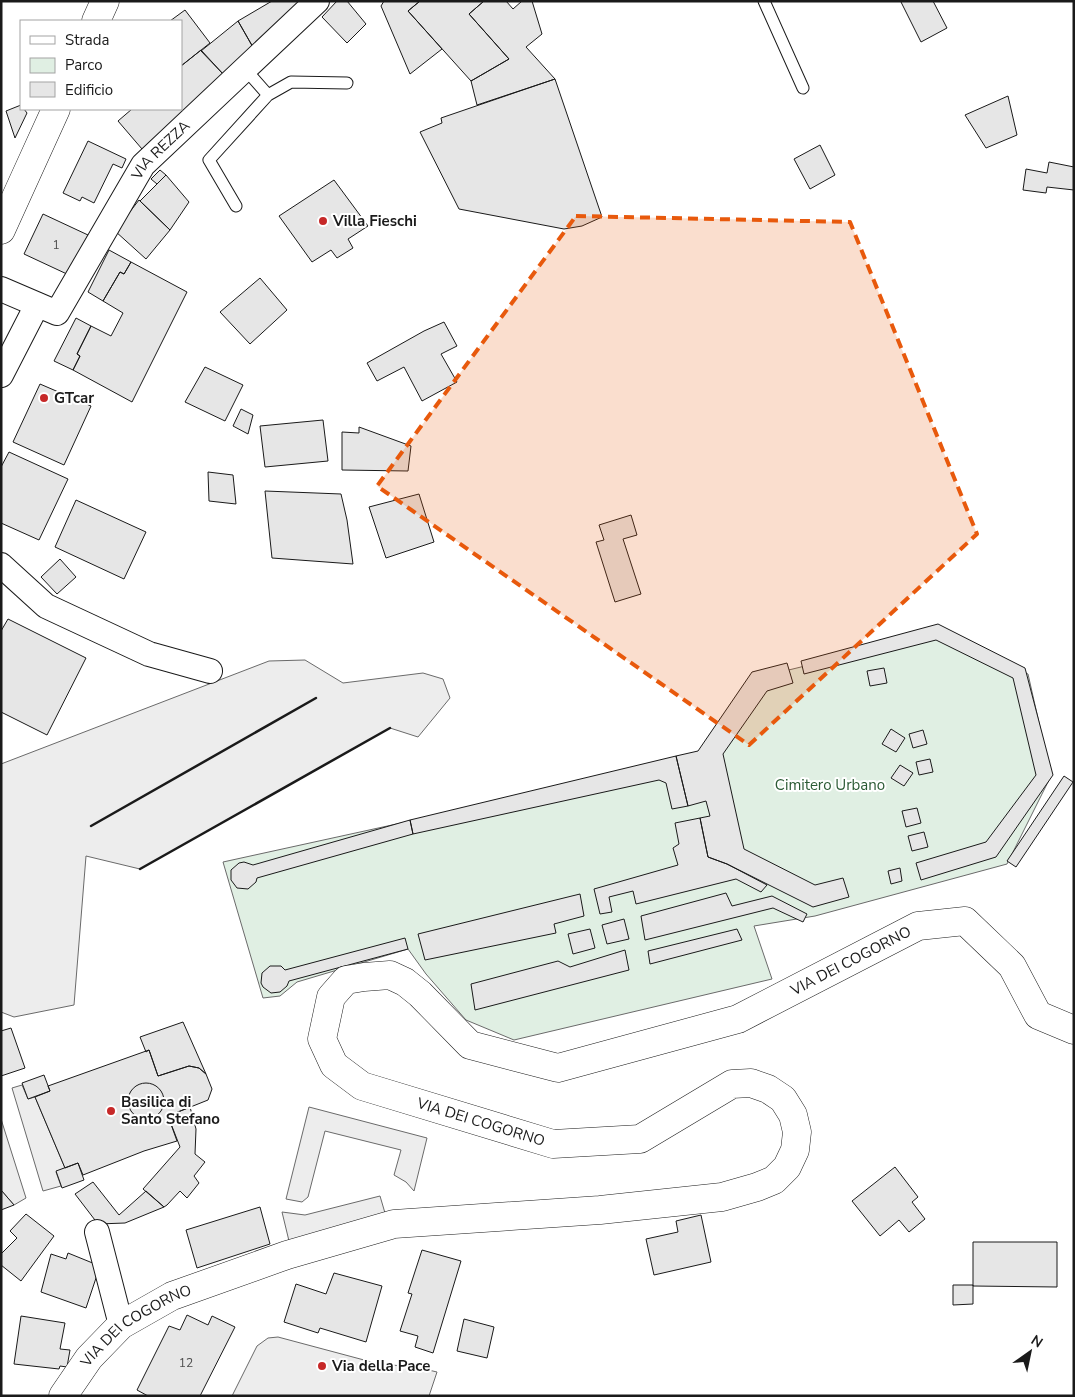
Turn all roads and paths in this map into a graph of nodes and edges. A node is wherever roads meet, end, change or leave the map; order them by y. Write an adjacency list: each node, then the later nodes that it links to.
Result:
1 (105, 1): 4 (street)
2 (317, 1): 5 (street, VIA REZZA)
3 (764, 1): 7 (lane)
4 (96, 20)
5 (245, 69): 8 (lane); 13 (street, VIA REZZA)
6 (347, 83): 8 (lane)
7 (803, 88)
8 (268, 95): 10 (lane)
9 (56, 110): 11 (street)
10 (236, 206)
11 (1, 230)
12 (1, 289): 13 (street)
13 (37, 305): 14 (street)
14 (1, 375)
15 (1, 566): 16 (street)
16 (210, 671)
17 (1074, 1030): 19 (street, VIA DEI COGORNO)
18 (97, 1232): 19 (street)
19 (121, 1325): 20 (street, VIA DEI COGORNO)
20 (63, 1396)

